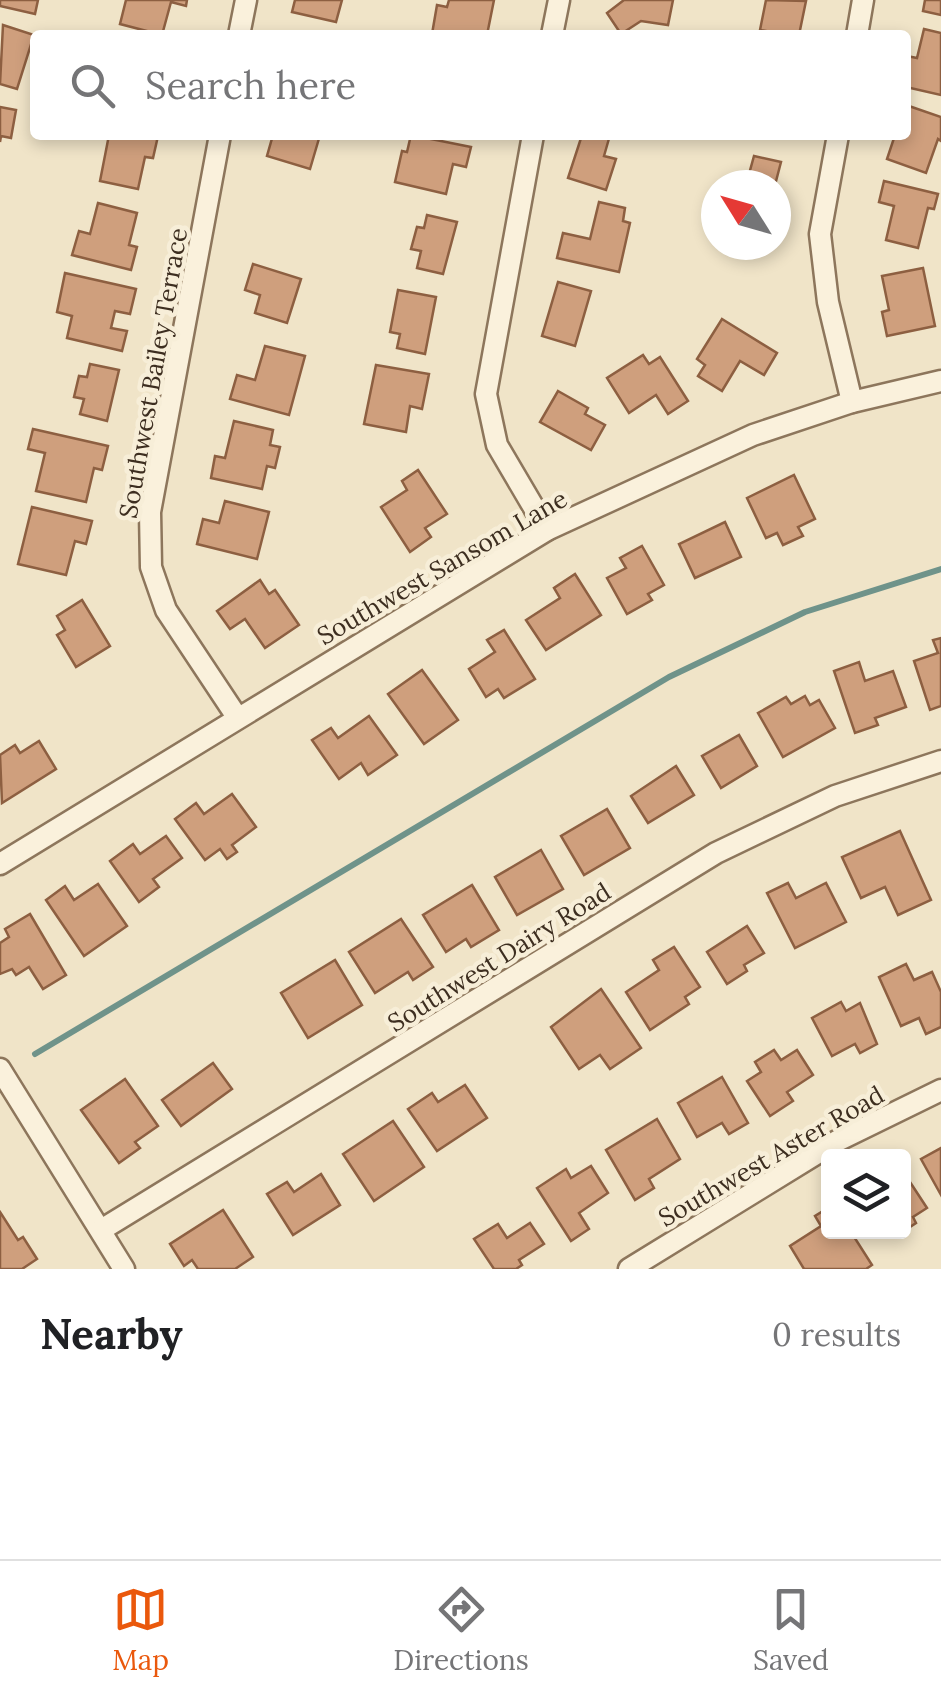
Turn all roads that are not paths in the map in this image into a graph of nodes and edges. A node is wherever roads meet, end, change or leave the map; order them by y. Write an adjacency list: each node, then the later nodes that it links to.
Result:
1 (246, 0): 4 (street)
2 (559, 0): 5 (street)
3 (863, 0): 6 (street)
4 (240, 30)
5 (553, 30)
6 (857, 30)
7 (219, 140): 13 (street, Southwest Bailey Terrace)
8 (533, 140): 12 (street)
9 (837, 140): 11 (street)
10 (941, 381): 11 (street, Southwest Sansom Lane)
11 (852, 402): 12 (street, Southwest Sansom Lane)
12 (547, 530): 13 (street, Southwest Sansom Lane)
13 (237, 717): 15 (street, Southwest Sansom Lane)
14 (941, 762): 18 (street, Southwest Dairy Road)
15 (0, 864)
16 (0, 1069): 18 (street)
17 (941, 1090): 20 (street, Southwest Aster Road)
18 (100, 1230): 19 (street)
19 (124, 1269)
20 (628, 1269)

